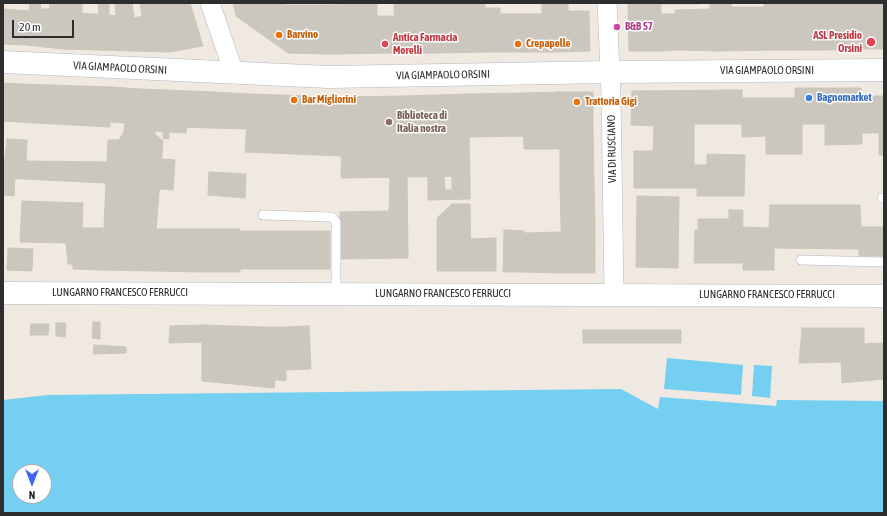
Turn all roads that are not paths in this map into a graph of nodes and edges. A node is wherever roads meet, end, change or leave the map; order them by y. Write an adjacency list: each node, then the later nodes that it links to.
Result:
1 (210, 3): 6 (street)
2 (607, 3): 5 (street, VIA DI RUSCIANO)
3 (3, 62): 6 (street, VIA GIAMPAOLO ORSINI)
4 (884, 70): 5 (street, VIA GIAMPAOLO ORSINI)
5 (610, 72): 6 (street, VIA GIAMPAOLO ORSINI); 12 (street, VIA DI RUSCIANO)
6 (234, 73)
7 (262, 215): 11 (lane)
8 (801, 260): 9 (lane)
9 (884, 262)
10 (3, 293): 11 (street, LUNGARNO FRANCESCO FERRUCCI)
11 (336, 294): 12 (street, LUNGARNO FRANCESCO FERRUCCI)
12 (614, 295): 13 (street, LUNGARNO FRANCESCO FERRUCCI)
13 (884, 296)

